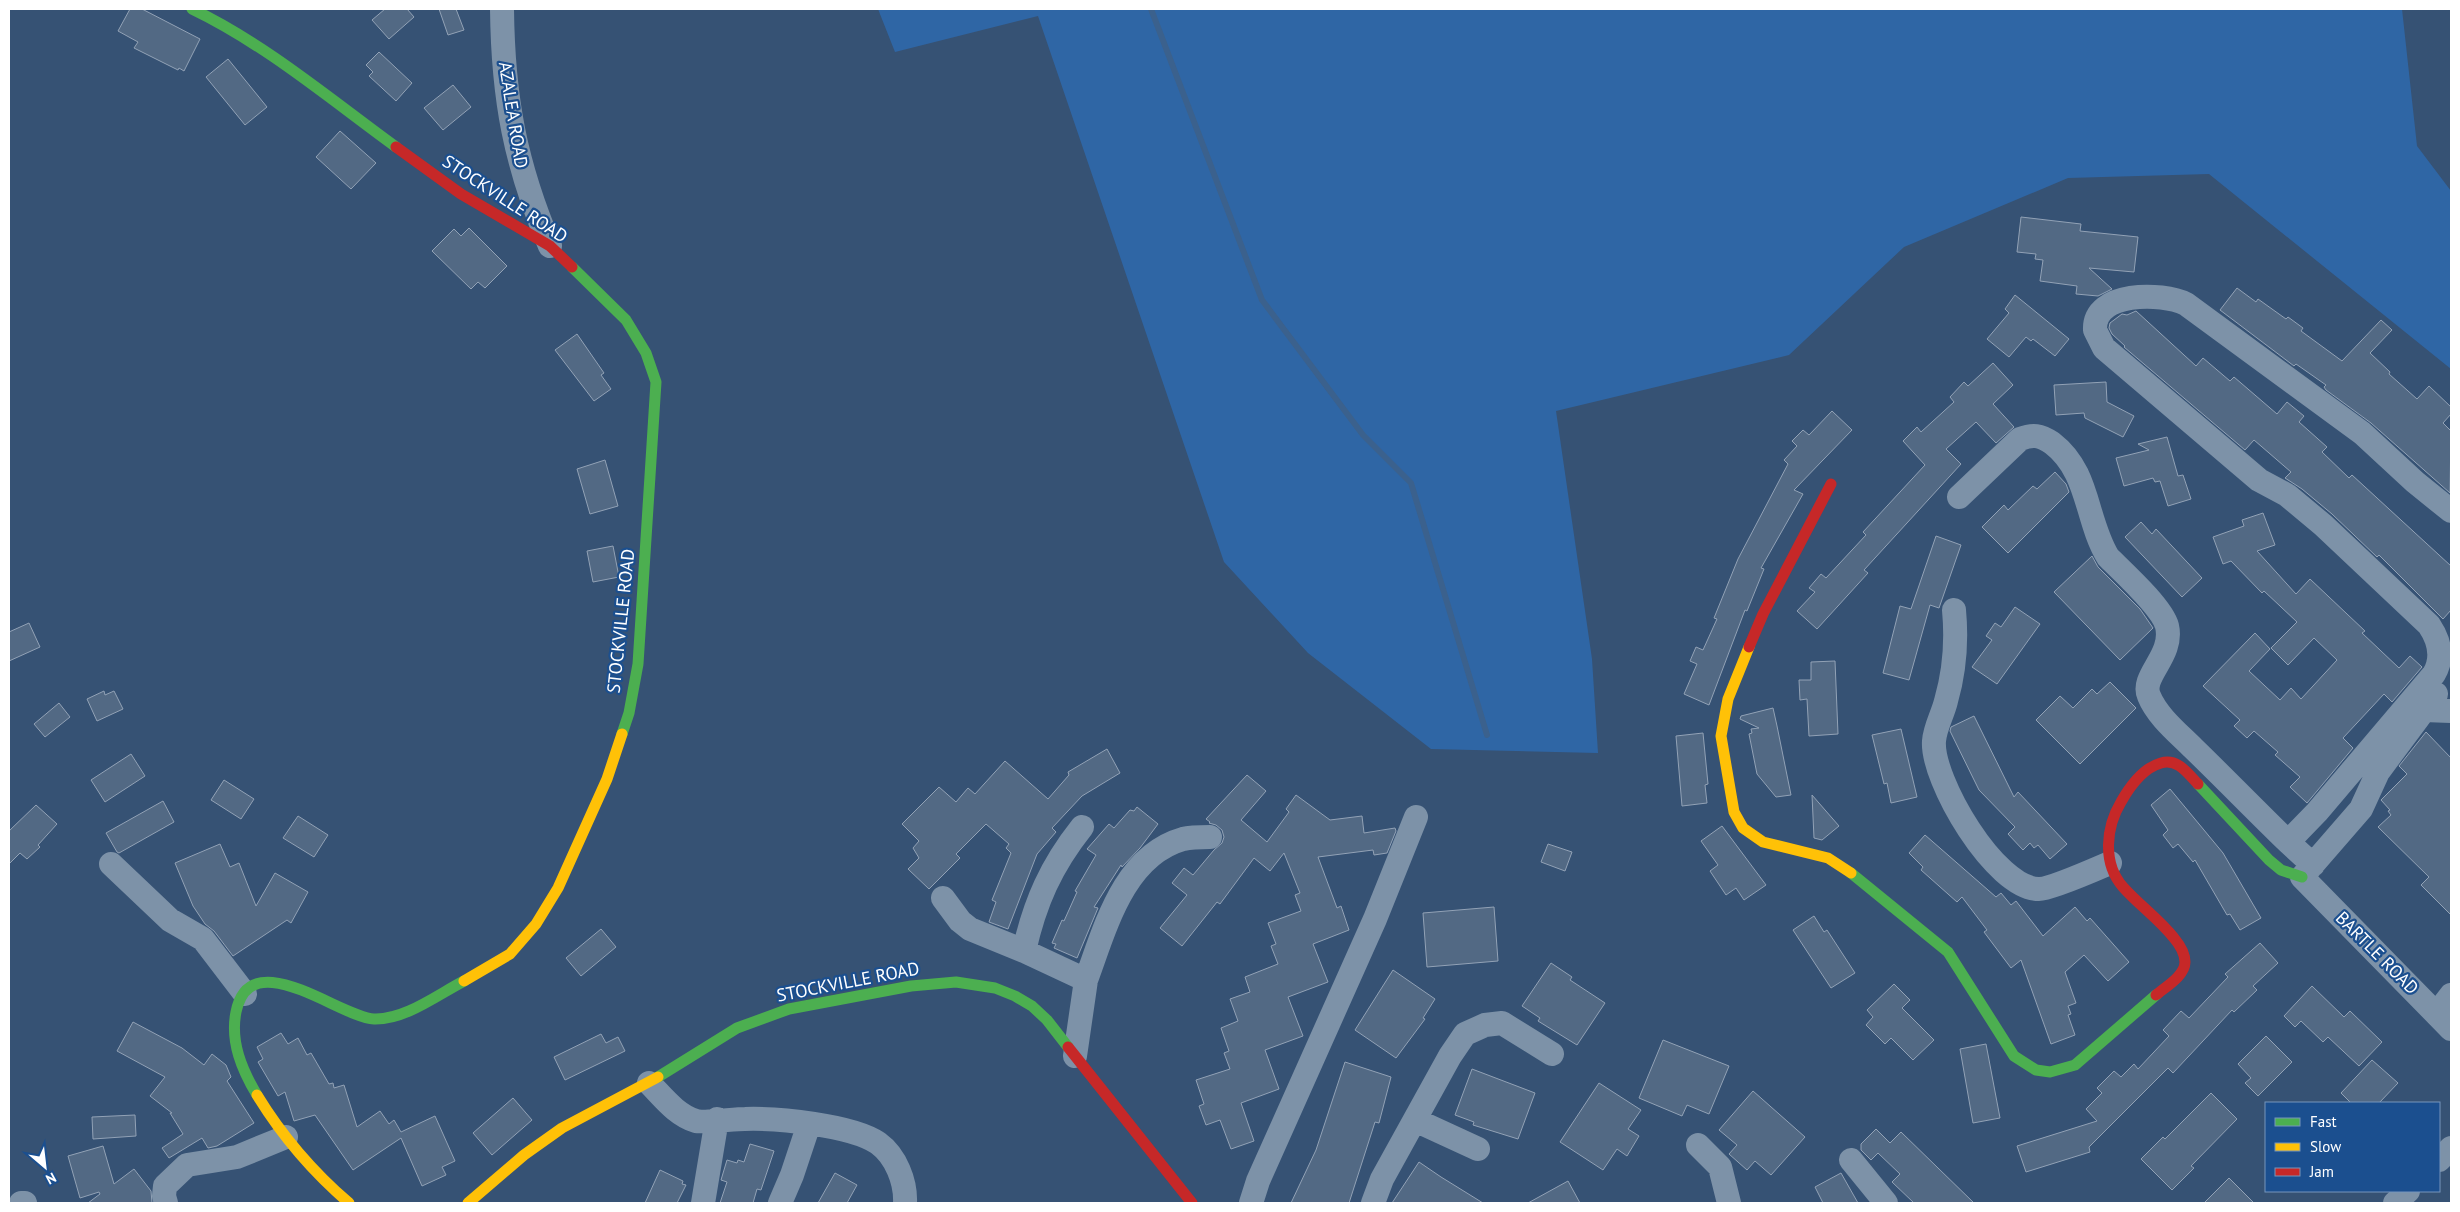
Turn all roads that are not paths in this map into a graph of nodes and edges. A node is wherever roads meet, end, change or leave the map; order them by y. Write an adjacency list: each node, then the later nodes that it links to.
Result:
1 (192, 9): 3 (street, STOCKVILLE ROAD)
2 (502, 9): 3 (street, AZALEA ROAD)
3 (550, 246): 21 (street, STOCKVILLE ROAD)
4 (1831, 484): 15 (street)
5 (1959, 497): 14 (street, BARTLE ROAD)
6 (2451, 510): 14 (street)
7 (1954, 610): 15 (street)
8 (2451, 674): 9 (street)
9 (2424, 710): 10 (street); 17 (street)
10 (2451, 712)
11 (1416, 817): 46 (street)
12 (1082, 827): 19 (street)
13 (1210, 837): 20 (street)
14 (2288, 842): 17 (street, BARTLE ROAD)
15 (2110, 863): 17 (street)
16 (111, 864): 21 (street)
17 (2308, 871): 23 (street, BARTLE ROAD)
18 (943, 898): 19 (street)
19 (1024, 950): 20 (street)
20 (1086, 980): 25 (street)
21 (245, 994): 30 (street)
22 (2451, 995): 23 (street)
23 (2444, 1021)
24 (1552, 1054): 28 (street)
25 (1075, 1056): 26 (street, STOCKVILLE ROAD); 45 (street, STOCKVILLE ROAD)
26 (649, 1083): 27 (street); 41 (street, STOCKVILLE ROAD)
27 (717, 1119): 29 (street); 42 (street)
28 (1414, 1120): 33 (street); 47 (street)
29 (809, 1124): 43 (street); 44 (street)
30 (286, 1137): 39 (street); 40 (street)
31 (1698, 1145): 48 (street)
32 (2451, 1148): 34 (street)
33 (1478, 1149)
34 (2440, 1159)
35 (1851, 1160): 49 (street)
36 (2407, 1192): 50 (street)
37 (21, 1203): 38 (street)
38 (25, 1203)
39 (166, 1203)
40 (349, 1203)
41 (468, 1203)
42 (703, 1203)
43 (780, 1203)
44 (905, 1203)
45 (1192, 1203)
46 (1251, 1203)
47 (1373, 1203)
48 (1729, 1203)
49 (1886, 1203)
50 (2395, 1203)

